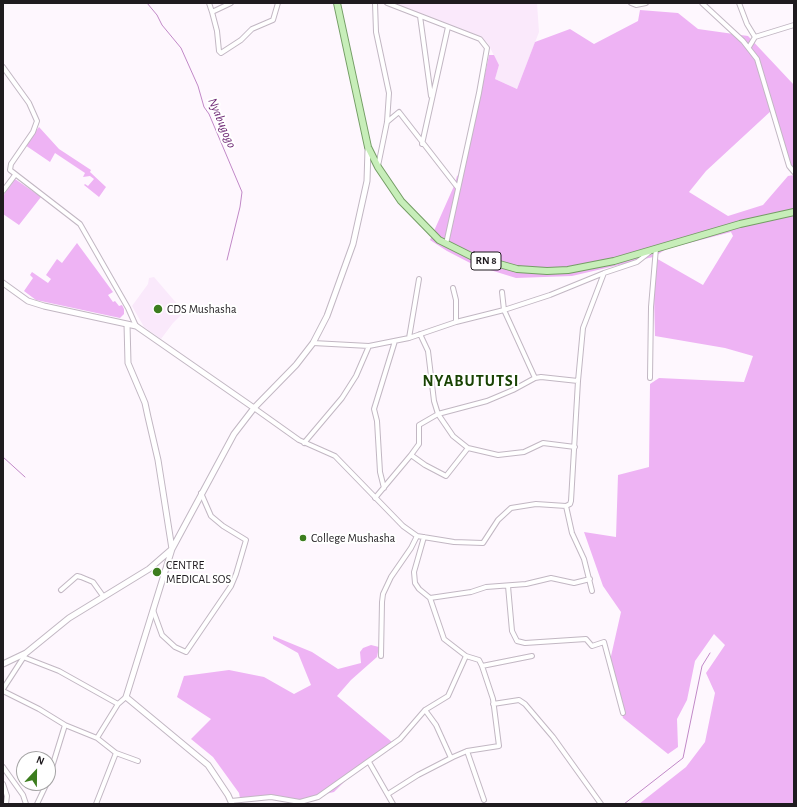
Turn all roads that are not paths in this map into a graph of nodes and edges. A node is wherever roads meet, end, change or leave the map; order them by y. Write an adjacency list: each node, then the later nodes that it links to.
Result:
1 (209, 3): 11 (street)
2 (230, 3): 11 (street)
3 (278, 3): 11 (street)
4 (337, 3): 21 (main road, RN 8)
5 (375, 3): 19 (street)
6 (387, 3): 12 (street)
7 (631, 3): 8 (street)
8 (646, 3)
9 (702, 3): 16 (street)
10 (739, 3): 15 (street)
11 (212, 12)
12 (420, 16): 14 (street); 18 (street)
13 (794, 25): 15 (street)
14 (448, 27): 18 (street); 25 (street)
15 (755, 37): 16 (street)
16 (749, 47): 23 (street)
17 (3, 67): 24 (street)
18 (432, 98): 20 (street)
19 (388, 122): 20 (street); 22 (street)
20 (422, 144): 25 (street)
21 (368, 147): 22 (main road, RN 8); 42 (street)
22 (378, 167): 28 (main road, RN 8)
23 (794, 172)
24 (15, 175): 26 (street); 38 (street)
25 (458, 188): 28 (street)
26 (3, 191)
27 (794, 212): 29 (main road, RN 8)
28 (446, 244): 29 (main road, RN 8)
29 (654, 249): 30 (street); 45 (street)
30 (604, 273): 35 (street); 46 (street)
31 (419, 279): 40 (street)
32 (3, 283): 37 (street)
33 (453, 288): 36 (street)
34 (502, 292): 35 (street)
35 (504, 310): 36 (street); 44 (street)
36 (456, 322): 39 (street)
37 (126, 324): 38 (street); 59 (street)
38 (136, 326): 47 (street)
39 (420, 334): 40 (street); 48 (street)
40 (409, 338): 41 (street)
41 (395, 341): 43 (street); 53 (street)
42 (313, 343): 43 (street); 47 (street)
43 (369, 346): 49 (street)
44 (536, 378): 46 (street); 48 (street)
45 (650, 378)
46 (578, 381): 50 (street)
47 (254, 408): 49 (street); 54 (street)
48 (438, 414): 51 (street); 52 (street)
49 (304, 443): 55 (street)
50 (575, 447): 51 (street); 56 (street)
51 (468, 448): 52 (street)
52 (411, 455): 53 (street)
53 (384, 488): 55 (street)
54 (202, 493): 59 (street); 66 (street)
55 (375, 498): 57 (street)
56 (566, 506): 58 (street); 60 (street)
57 (417, 536): 58 (street); 68 (street)
58 (424, 537): 65 (street)
59 (172, 549): 64 (street); 66 (street)
60 (590, 579): 61 (street); 63 (street)
61 (508, 586): 65 (street); 78 (street)
62 (61, 590): 64 (street)
63 (592, 591)
64 (103, 596): 67 (street)
65 (430, 598): 69 (street)
66 (153, 610): 74 (street)
67 (25, 655): 71 (street); 73 (street); 75 (street)
68 (381, 656)
69 (466, 656): 72 (street); 77 (street)
70 (532, 656): 72 (street)
71 (3, 664)
72 (482, 666): 76 (street)
73 (3, 690): 79 (street)
74 (126, 697): 75 (street); 92 (street)
75 (118, 704): 80 (street)
76 (493, 704): 81 (street); 98 (street)
77 (425, 710): 84 (street); 86 (street)
78 (623, 712)
79 (65, 725): 80 (street); 83 (street)
80 (97, 738): 82 (street)
81 (467, 751): 84 (street); 91 (street)
82 (116, 753): 85 (street); 96 (street)
83 (56, 754)
84 (451, 758): 90 (street)
85 (138, 761)
86 (369, 762): 90 (street); 92 (street)
87 (3, 767): 94 (street)
88 (3, 784): 93 (street)
89 (42, 791): 95 (street)
90 (388, 794): 97 (street)
91 (484, 800)
92 (232, 802)
93 (6, 804)
94 (26, 804)
95 (36, 804)
96 (96, 804)
97 (393, 804)
98 (601, 804)

